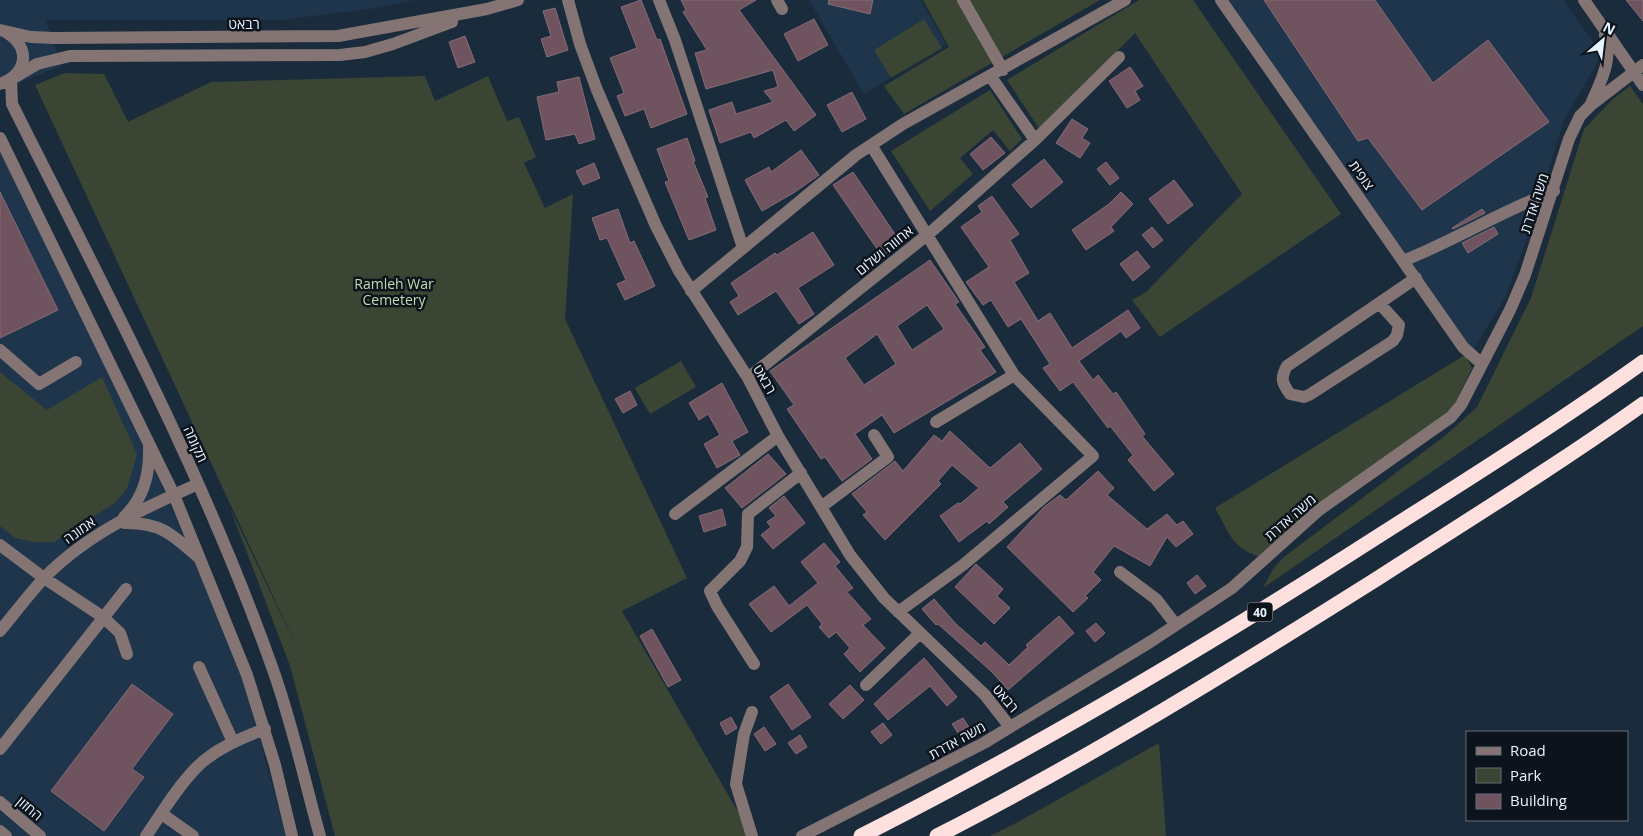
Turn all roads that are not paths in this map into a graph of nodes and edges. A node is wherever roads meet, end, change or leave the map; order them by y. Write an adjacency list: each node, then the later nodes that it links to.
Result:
1 (518, 0): 8 (street, רבאט)
2 (568, 0): 26 (street, רבאט)
3 (659, 0): 23 (street)
4 (963, 0): 13 (street)
5 (1125, 0): 13 (street)
6 (1221, 0): 24 (street, צופית)
7 (1584, 0): 9 (street)
8 (487, 9): 10 (street, רבאט); 15 (street, רבאט)
9 (1602, 27): 12 (street); 17 (street)
10 (0, 30): 15 (street, תקומה)
11 (1119, 56): 19 (street, אחווה ושלום)
12 (1638, 68): 16 (street); 17 (street, משה אדרת)
13 (1003, 70): 14 (street)
14 (991, 77): 19 (street); 20 (street)
15 (8, 80): 40 (street, תקומה)
16 (1643, 85)
17 (1591, 104): 21 (street, משה אדרת)
18 (0, 138): 38 (street)
19 (1035, 140): 22 (street, אחווה ושלום)
20 (871, 145): 22 (street); 23 (street)
21 (1554, 191): 24 (street); 31 (street, משה אדרת)
22 (927, 236): 32 (street); 33 (street, אחווה ושלום)
23 (743, 248): 26 (street)
24 (1403, 261): 25 (street, צופית)
25 (1416, 278): 27 (street); 31 (street, צופית)
26 (691, 291): 33 (street, רבאט)
27 (1380, 304): 27 (street)
28 (0, 350): 29 (street)
29 (76, 362)
30 (1643, 362): 75 (highway, 40)
31 (1482, 364): 52 (street, משה אדרת)
32 (1014, 375): 35 (street); 50 (street)
33 (748, 378): 37 (street, רבאט)
34 (1643, 404): 76 (highway, 40)
35 (936, 422)
36 (874, 435): 42 (street)
37 (778, 436): 39 (street, רבאט); 43 (street)
38 (149, 442): 41 (street); 44 (street)
39 (801, 473): 42 (street, רבאט); 56 (street)
40 (198, 484): 41 (street, אמונה); 72 (street, תקומה)
41 (174, 495): 44 (street, אמונה); 46 (street)
42 (821, 506): 50 (street, רבאט)
43 (675, 514)
44 (119, 523): 46 (street); 48 (street, אמונה)
45 (0, 544): 48 (street)
46 (201, 560): 61 (street)
47 (1120, 572): 52 (street)
48 (44, 578): 51 (street); 53 (street, אמונה)
49 (126, 588): 51 (street)
50 (898, 612): 54 (street, רבאט)
51 (103, 617): 55 (street); 63 (street)
52 (1176, 625): 60 (street, משה אדרת)
53 (0, 631)
54 (920, 633): 58 (street); 60 (street, רבאט)
55 (127, 654)
56 (754, 664)
57 (200, 667): 62 (street)
58 (866, 685)
59 (752, 712): 73 (street)
60 (1010, 727): 74 (street, משה אדרת)
61 (264, 728): 62 (street); 71 (street)
62 (233, 742): 65 (street)
63 (0, 749)
64 (0, 802): 68 (street, החזון)
65 (162, 814): 69 (street); 70 (street)
66 (0, 831): 67 (street)
67 (6, 836)
68 (40, 836)
69 (146, 836)
70 (193, 836)
71 (292, 836)
72 (320, 836)
73 (752, 836)
74 (802, 836)
75 (861, 836)
76 (937, 836)

